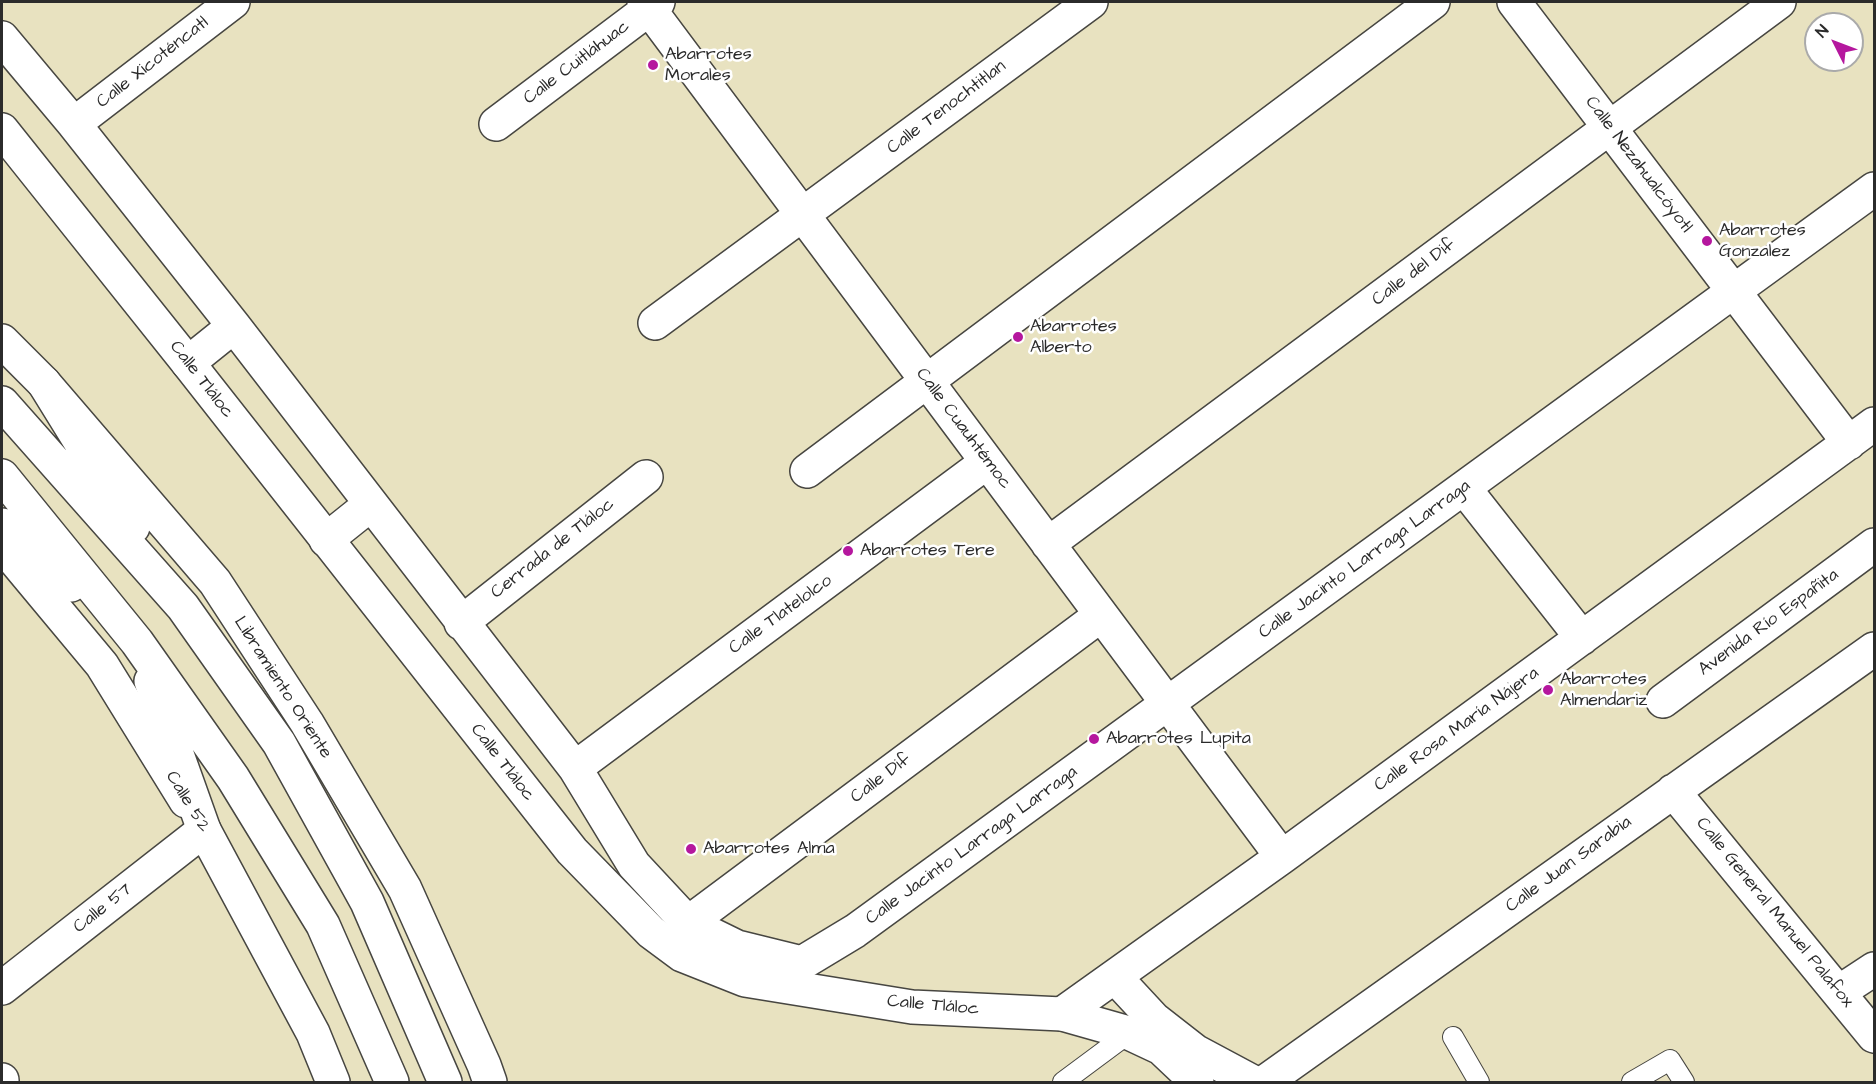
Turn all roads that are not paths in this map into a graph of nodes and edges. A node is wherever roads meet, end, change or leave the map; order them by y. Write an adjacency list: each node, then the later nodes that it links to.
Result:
1 (233, 2): 8 (main road, Calle Xicoténcatl)
2 (1091, 2): 13 (main road, Calle Tenochtitlan)
3 (1433, 2): 19 (main road)
4 (1514, 2): 10 (main road, Calle Nezahualcóyotl)
5 (1779, 2): 10 (main road, Calle del Dif)
6 (650, 4): 9 (main road, Calle Cuitláhuac); 13 (main road, Calle Cuauhtémoc)
7 (2, 38): 8 (main road)
8 (74, 124): 16 (main road)
9 (496, 124)
10 (1609, 128): 14 (main road, Calle Nezahualcóyotl); 31 (main road, Calle del Dif)
11 (2, 130): 18 (main road, Calle Tláloc)
12 (1875, 189): 14 (main road, Calle Jacinto Larraga Larraga)
13 (803, 215): 15 (main road, Calle Tenochtitlan); 19 (main road, Calle Cuauhtémoc)
14 (1733, 292): 22 (main road, Calle Nezahualcóyotl); 27 (main road, Calle Jacinto Larraga Larraga)
15 (655, 322)
16 (234, 326): 18 (main road); 28 (main road)
17 (2, 341): 20 (main road, Libramiento Oriente)
18 (188, 363): 30 (main road, Calle Tláloc)
19 (927, 381): 23 (main road, Calle Cuauhtémoc); 24 (main road)
20 (44, 383): 34 (main road); 59 (main road, Libramiento Oriente)
21 (6, 408): 34 (main road, Libramiento Oriente)
22 (1862, 434): 37 (main road, Calle Rosa María Nájera)
23 (987, 462): 31 (main road, Calle Cuauhtémoc); 42 (main road, Calle Tlatelolco)
24 (807, 471)
25 (2, 476): 38 (main road)
26 (646, 477): 36 (main road, Cerrada de Tláloc)
27 (1464, 488): 37 (main road); 41 (main road, Calle Jacinto Larraga Larraga)
28 (371, 504): 30 (main road); 36 (main road)
29 (2, 525): 38 (main road)
30 (326, 540): 47 (main road, Calle Tláloc)
31 (1048, 544): 35 (main road, Calle Cuauhtémoc)
32 (2, 545): 44 (main road, Calle 52)
33 (1875, 546): 40 (main road, Avenida Río Españita)
34 (183, 607): 58 (main road, Libramiento Oriente)
35 (1101, 615): 41 (main road, Calle Cuauhtémoc); 46 (main road, Calle Dif)
36 (461, 623): 42 (main road)
37 (1582, 638): 45 (main road, Calle Rosa María Nájera)
38 (137, 642): 44 (main road); 57 (main road)
39 (1875, 649): 43 (main road, Calle Juan Sarabia)
40 (1662, 701)
41 (1168, 704): 45 (main road, Calle Cuauhtémoc); 46 (main road, Calle Jacinto Larraga Larraga)
42 (574, 768): 46 (main road)
43 (1673, 791): 51 (main road, Calle General Manuel Palafox); 63 (main road, Calle Juan Sarabia)
44 (204, 830): 50 (main road, Calle 57); 56 (main road, Calle 52)
45 (1282, 857): 49 (main road, Calle Rosa María Nájera)
46 (688, 923): 47 (main road)
47 (682, 955): 52 (main road, Calle Tláloc)
48 (1875, 969): 51 (main road)
49 (1115, 977): 52 (main road, Calle Rosa María Nájera); 62 (main road)
50 (2, 988)
51 (1839, 992): 54 (main road, Calle General Manuel Palafox)
52 (1062, 1014): 53 (main road, Calle Tláloc)
53 (1129, 1033): 60 (lane); 61 (main road, Calle Tláloc)
54 (1875, 1036)
55 (1453, 1037): 64 (lane)
56 (333, 1083)
57 (392, 1083)
58 (445, 1083)
59 (490, 1083)
60 (1063, 1083)
61 (1197, 1083)
62 (1253, 1083)
63 (1265, 1083)
64 (1479, 1083)
65 (1632, 1083): 66 (lane)
66 (1684, 1083)

